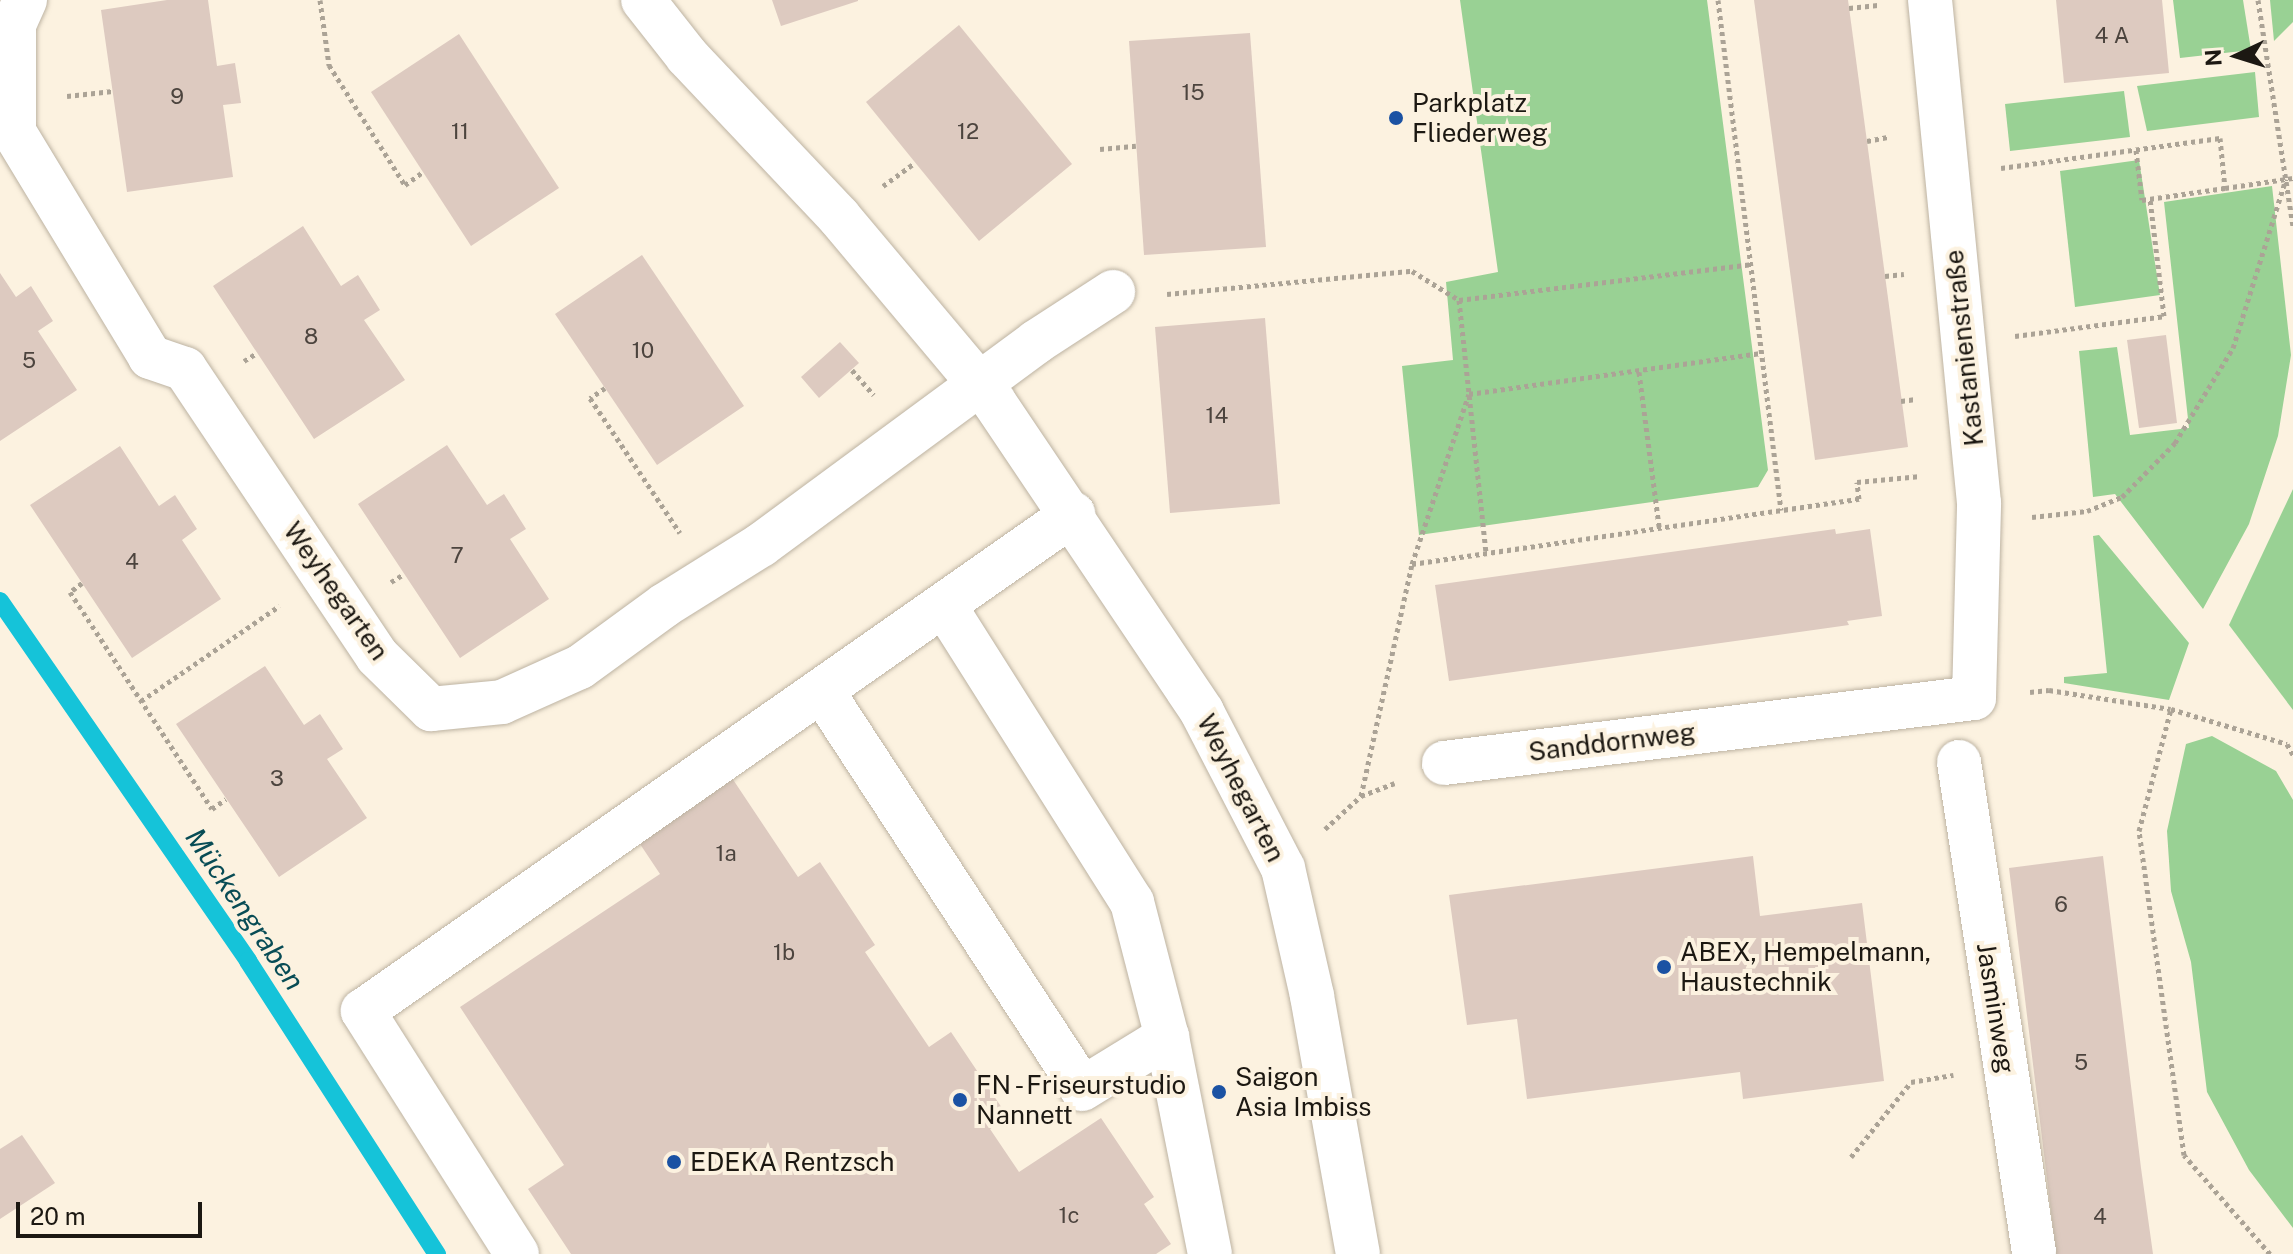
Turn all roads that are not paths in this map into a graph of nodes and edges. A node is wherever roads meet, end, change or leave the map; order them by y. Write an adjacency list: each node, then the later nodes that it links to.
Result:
1 (25, 0): 5 (street, Weyhegarten)
2 (643, 0): 5 (street, Weyhegarten)
3 (1930, 0): 9 (street, Kastanienstraße)
4 (1113, 292): 5 (street, Weyhegarten)
5 (978, 383): 6 (street, Weyhegarten)
6 (1073, 514): 7 (street); 15 (street, Weyhegarten)
7 (944, 605): 8 (street); 12 (street)
8 (822, 691): 12 (street); 13 (street)
9 (1974, 698): 11 (street, Sanddornweg)
10 (1959, 762): 16 (street, Jasminweg)
11 (1444, 763)
12 (1167, 1037): 14 (street)
13 (517, 1254)
14 (1210, 1254)
15 (1358, 1254)
16 (2034, 1254)

